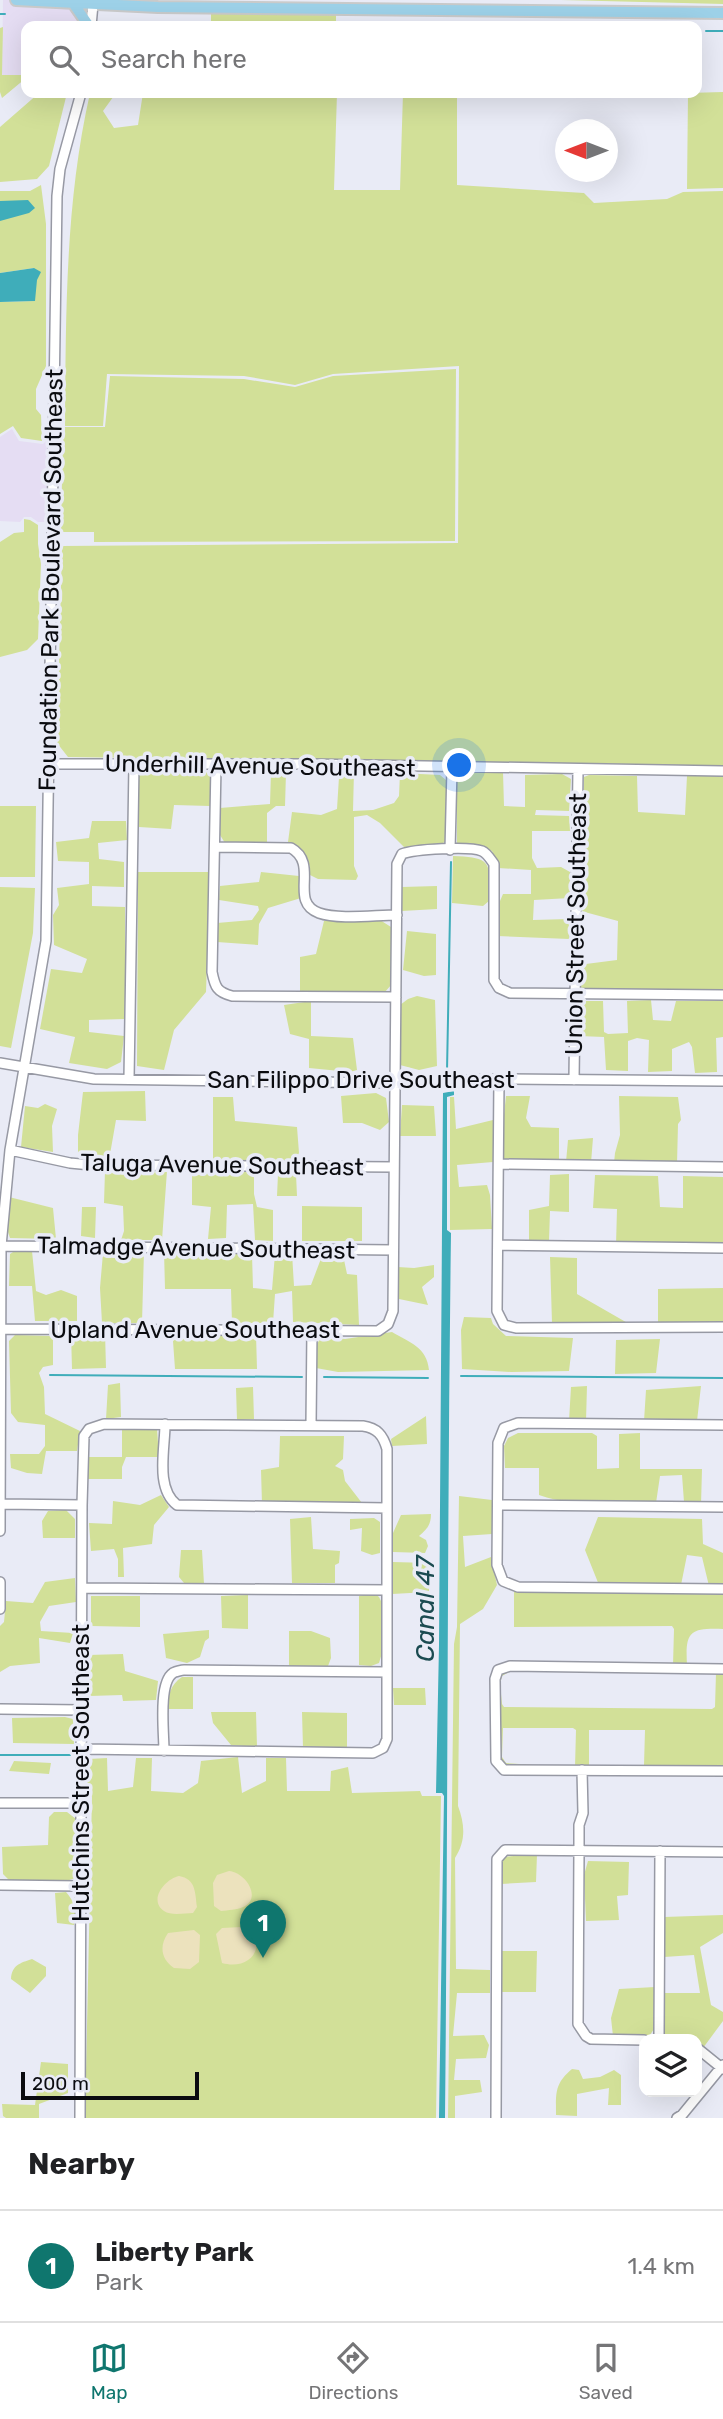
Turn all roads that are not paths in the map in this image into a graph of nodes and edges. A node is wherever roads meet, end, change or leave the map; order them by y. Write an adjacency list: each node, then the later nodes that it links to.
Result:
1 (16, 0): 2 (main road)
2 (73, 3): 3 (main road); 6 (main road)
3 (93, 4): 4 (main road); 7 (street)
4 (462, 5): 5 (main road)
5 (723, 13)
6 (86, 21)
7 (91, 21)
8 (80, 98): 9 (street, Foundation Park Boulevard Southeast)
9 (48, 764): 10 (street, Underhill Avenue Southeast); 22 (street, Foundation Park Boulevard Southeast)
10 (134, 764): 11 (street, Underhill Avenue Southeast); 23 (street)
11 (216, 765): 12 (street, Underhill Avenue Southeast); 15 (street)
12 (452, 768): 13 (street, Underhill Avenue Southeast); 16 (street)
13 (578, 769): 14 (street, Underhill Avenue Southeast); 18 (street, Union Street Southeast)
14 (723, 771)
15 (215, 847): 17 (street); 20 (street)
16 (450, 850): 17 (street); 18 (street)
17 (397, 915): 20 (street)
18 (574, 994): 19 (street); 25 (street, Union Street Southeast)
19 (723, 995)
20 (396, 997): 27 (street)
21 (0, 1063): 22 (street, San Filippo Drive Southeast)
22 (24, 1068): 23 (street, San Filippo Drive Southeast); 28 (street, Foundation Park Boulevard Southeast)
23 (128, 1079): 27 (street, San Filippo Drive Southeast)
24 (499, 1079): 25 (street, San Filippo Drive Southeast); 27 (street, San Filippo Drive Southeast); 29 (street)
25 (574, 1080): 26 (street, San Filippo Drive Southeast)
26 (723, 1081)
27 (395, 1083): 30 (street)
28 (10, 1150): 30 (street, Taluga Avenue Southeast); 33 (street, Foundation Park Boulevard Southeast)
29 (499, 1164): 31 (street); 32 (street)
30 (394, 1167): 35 (street)
31 (723, 1167)
32 (498, 1245): 34 (street); 36 (street)
33 (1, 1246): 35 (street, Talmadge Avenue Southeast); 37 (street, Foundation Park Boulevard Southeast)
34 (723, 1248)
35 (393, 1250): 38 (street, Upland Avenue Southeast)
36 (723, 1327)
37 (1, 1329): 38 (street, Upland Avenue Southeast); 39 (street, Foundation Park Boulevard Southeast)
38 (312, 1331): 41 (street)
39 (0, 1383): 43 (street, Foundation Park Boulevard Southeast)
40 (165, 1424): 41 (street); 45 (street, Hutchins Street Southeast); 48 (street)
41 (311, 1425): 48 (street)
42 (723, 1426): 46 (street)
43 (0, 1464): 44 (street, Foundation Park Boulevard Southeast)
44 (1, 1504): 45 (street); 49 (street, Foundation Park Boulevard Southeast)
45 (82, 1505): 51 (street, Hutchins Street Southeast)
46 (498, 1505): 47 (street); 52 (street)
47 (723, 1507)
48 (387, 1508): 53 (street)
49 (0, 1531)
50 (0, 1582): 54 (street)
51 (83, 1588): 53 (street); 58 (street, Hutchins Street Southeast)
52 (723, 1589)
53 (387, 1590): 56 (street)
54 (0, 1609)
55 (723, 1669): 61 (street)
56 (387, 1672): 60 (street); 60 (street)
57 (0, 1709): 58 (street)
58 (81, 1710): 59 (street, Hutchins Street Southeast)
59 (82, 1749): 60 (street); 64 (street, Hutchins Street Southeast)
60 (163, 1751)
61 (582, 1770): 62 (street); 65 (street)
62 (723, 1771)
63 (0, 1803): 64 (street)
64 (81, 1803): 69 (street, Hutchins Street Southeast)
65 (579, 1850): 66 (street); 71 (street); 75 (street)
66 (660, 1851): 67 (street); 70 (street)
67 (723, 1852)
68 (0, 1885): 69 (street)
69 (80, 1886): 74 (street, Hutchins Street Southeast)
70 (659, 2034)
71 (639, 2040)
72 (702, 2052): 73 (street)
73 (722, 2067): 76 (street)
74 (80, 2118)
75 (496, 2118)
76 (677, 2118)

